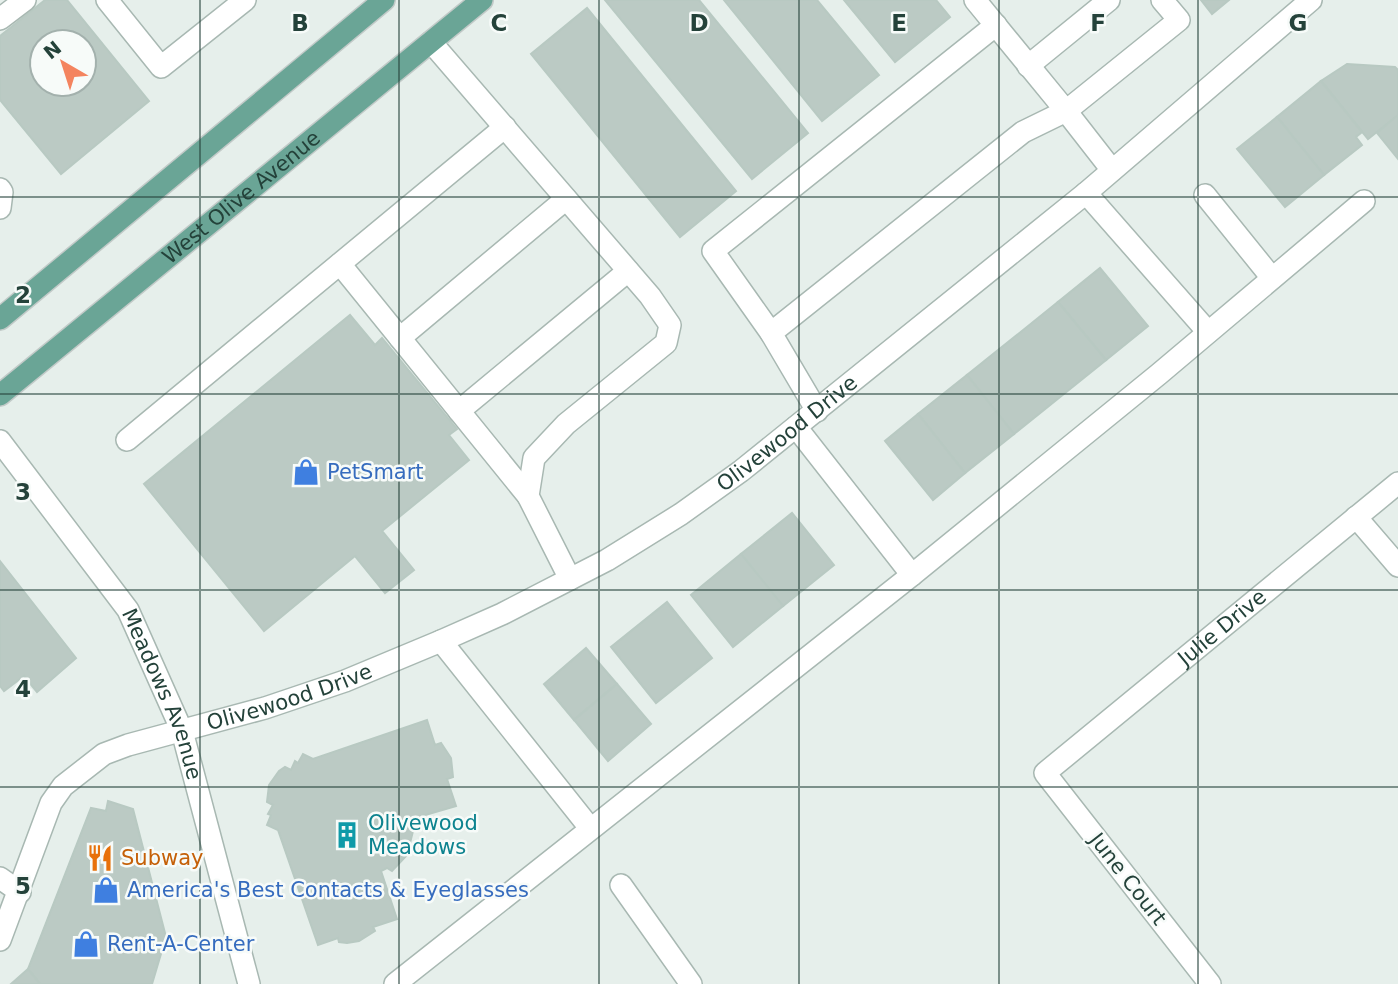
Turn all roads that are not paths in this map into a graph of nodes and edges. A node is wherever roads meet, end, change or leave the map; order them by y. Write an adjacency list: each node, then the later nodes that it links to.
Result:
1 (107, 0): 2 (street)
2 (245, 0)
3 (384, 0): 25 (main road)
4 (482, 0): 11 (main road, West Olive Avenue)
5 (1109, 0): 12 (street)
6 (1162, 0): 13 (street)
7 (1311, 0): 15 (street, Olivewood Drive)
8 (22, 1): 10 (street)
9 (990, 9): 12 (street); 27 (street)
10 (0, 19)
11 (431, 42): 14 (street); 29 (main road, West Olive Avenue)
12 (1028, 66): 13 (street)
13 (1066, 111): 15 (street); 27 (street)
14 (505, 127): 19 (street); 22 (street)
15 (1112, 170): 17 (street, Olivewood Drive)
16 (0, 189): 21 (street)
17 (1086, 193): 26 (street); 31 (street, Olivewood Drive)
18 (1205, 195): 24 (street)
19 (566, 199): 23 (street); 28 (street)
20 (1364, 201): 24 (street)
21 (0, 208)
22 (340, 264): 28 (street); 33 (street)
23 (628, 271): 30 (street); 36 (street)
24 (1272, 278): 26 (street)
25 (0, 319)
26 (1208, 332): 39 (street)
27 (771, 333): 31 (street)
28 (400, 338): 30 (street)
29 (0, 395)
30 (459, 411): 36 (street)
31 (817, 411): 32 (street, Olivewood Drive)
32 (796, 427): 39 (street); 40 (street, Olivewood Drive)
33 (127, 440)
34 (0, 442): 42 (street, Meadows Avenue)
35 (1398, 483): 37 (street, Julie Drive)
36 (528, 496): 40 (street)
37 (1356, 517): 38 (street); 43 (street, Julie Drive)
38 (1398, 566)
39 (912, 575): 44 (street)
40 (570, 579): 41 (street, Olivewood Drive)
41 (441, 641): 42 (street, Olivewood Drive); 44 (street)
42 (182, 731): 47 (street, Olivewood Drive); 49 (street, Meadows Avenue)
43 (1045, 773): 52 (street, June Court)
44 (590, 828): 50 (street)
45 (0, 878): 47 (street)
46 (621, 885): 51 (street)
47 (20, 892): 48 (street, Olivewood Drive)
48 (0, 940)
49 (250, 984)
50 (395, 984)
51 (691, 984)
52 (1210, 984)

